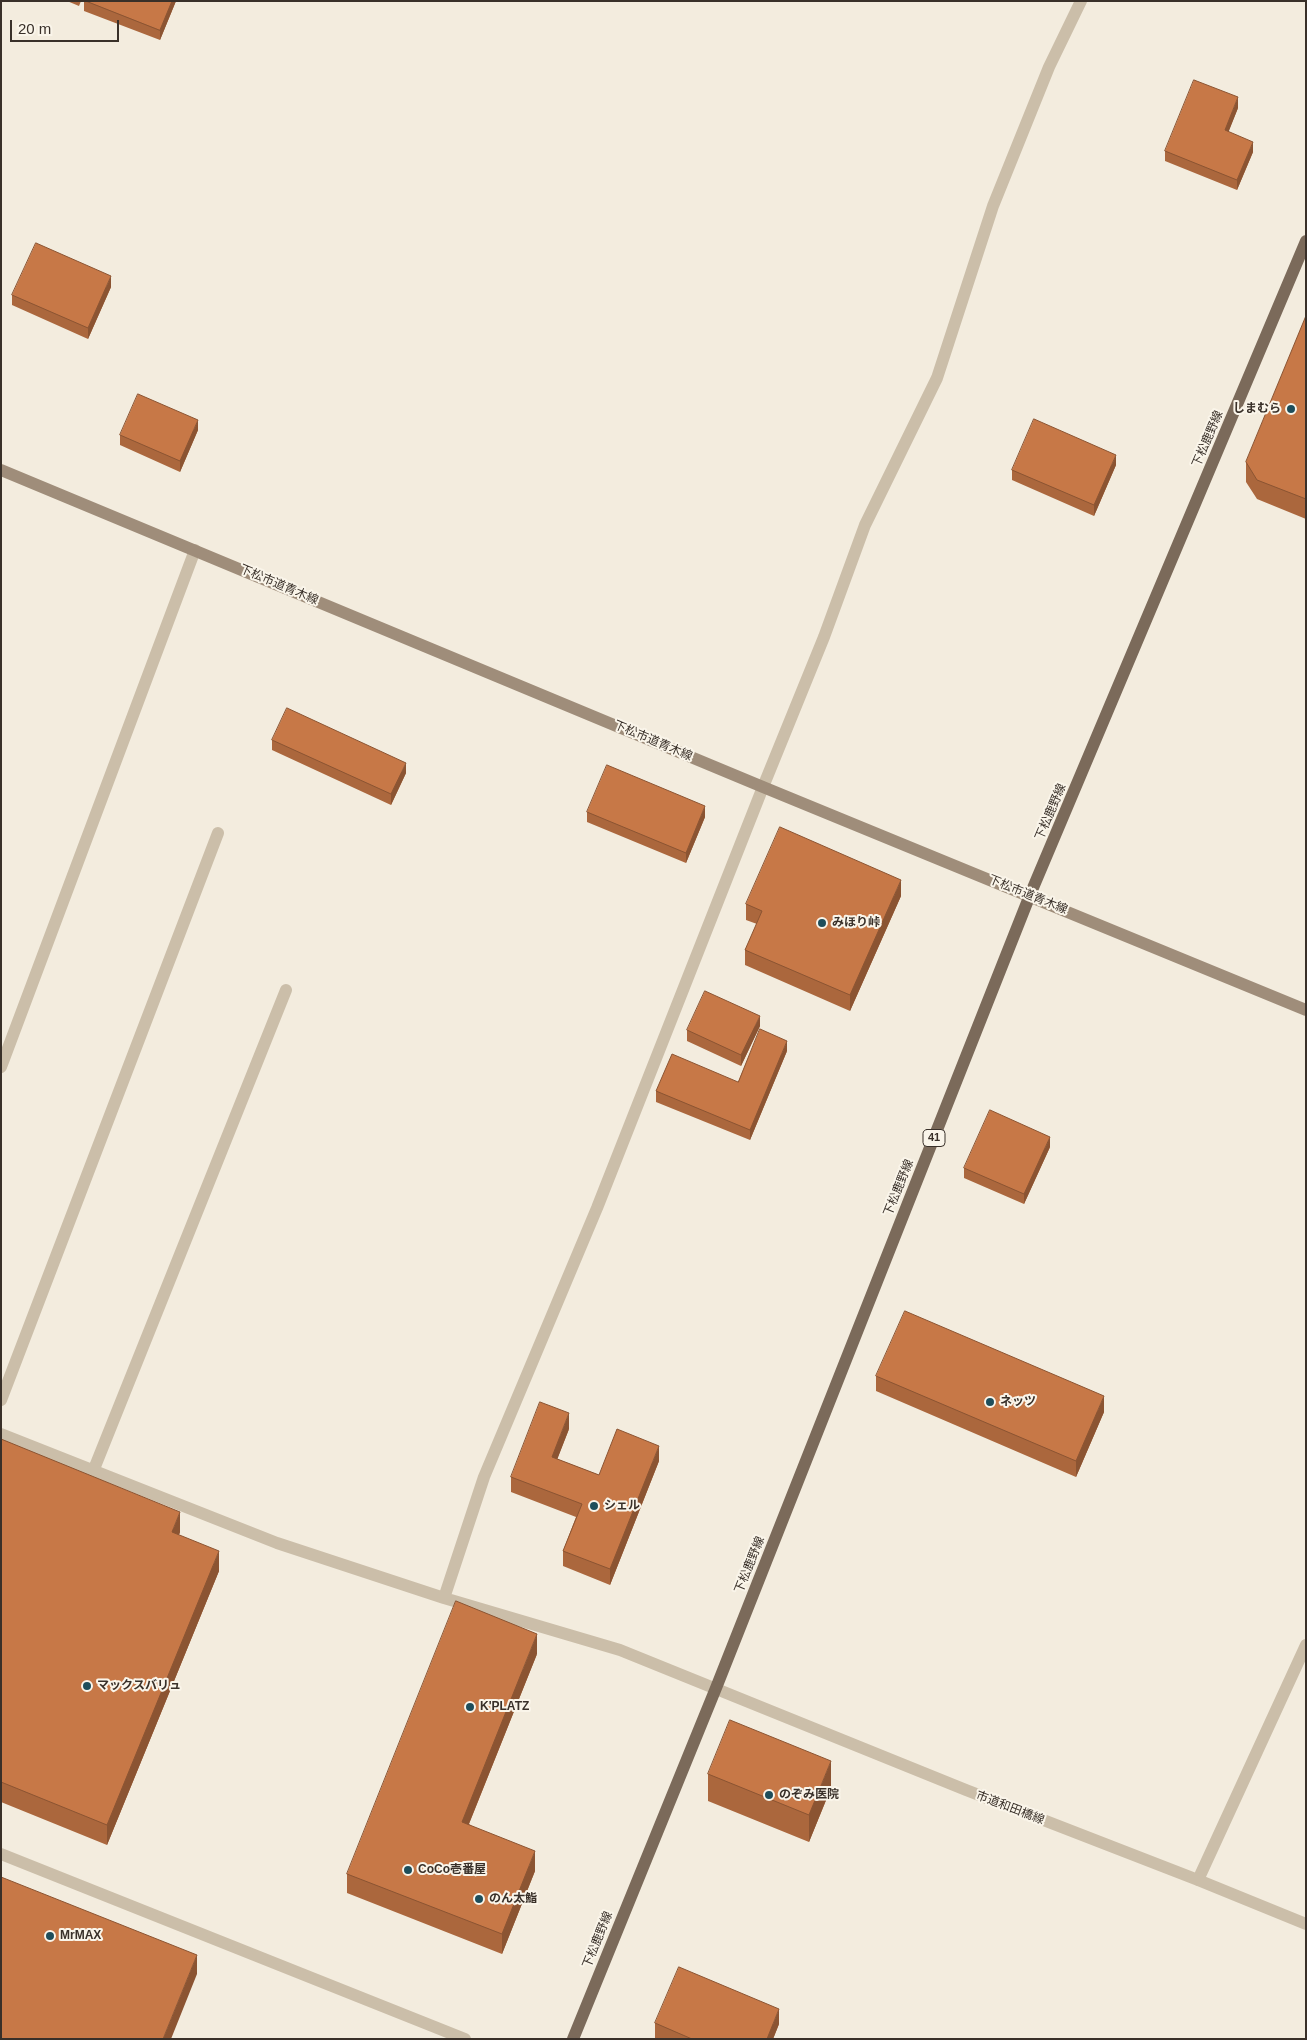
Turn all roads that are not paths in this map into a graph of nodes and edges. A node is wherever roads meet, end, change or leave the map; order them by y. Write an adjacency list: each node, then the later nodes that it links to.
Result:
1 (1081, 1): 5 (street)
2 (1306, 241): 7 (main road, 下松鹿野線 / 41)
3 (1, 470): 4 (street, 下松市道青木線)
4 (195, 550): 5 (street, 下松市道青木線); 10 (street)
5 (763, 787): 7 (street, 下松市道青木線); 14 (street)
6 (218, 833): 11 (street)
7 (1030, 896): 9 (street, 下松市道青木線); 16 (main road, 下松鹿野線 / 41)
8 (286, 990): 13 (street)
9 (1306, 1010)
10 (1, 1067)
11 (1, 1400)
12 (1, 1434): 13 (street, 市道和田橋線)
13 (94, 1469): 14 (street, 市道和田橋線)
14 (444, 1598): 16 (street, 市道和田橋線)
15 (1306, 1645): 18 (street)
16 (716, 1688): 18 (street, 市道和田橋線); 21 (main road, 下松鹿野線 / 41)
17 (1, 1854): 20 (street)
18 (1198, 1880): 19 (street, 市道和田橋線)
19 (1306, 1924)
20 (465, 2039)
21 (573, 2039)

